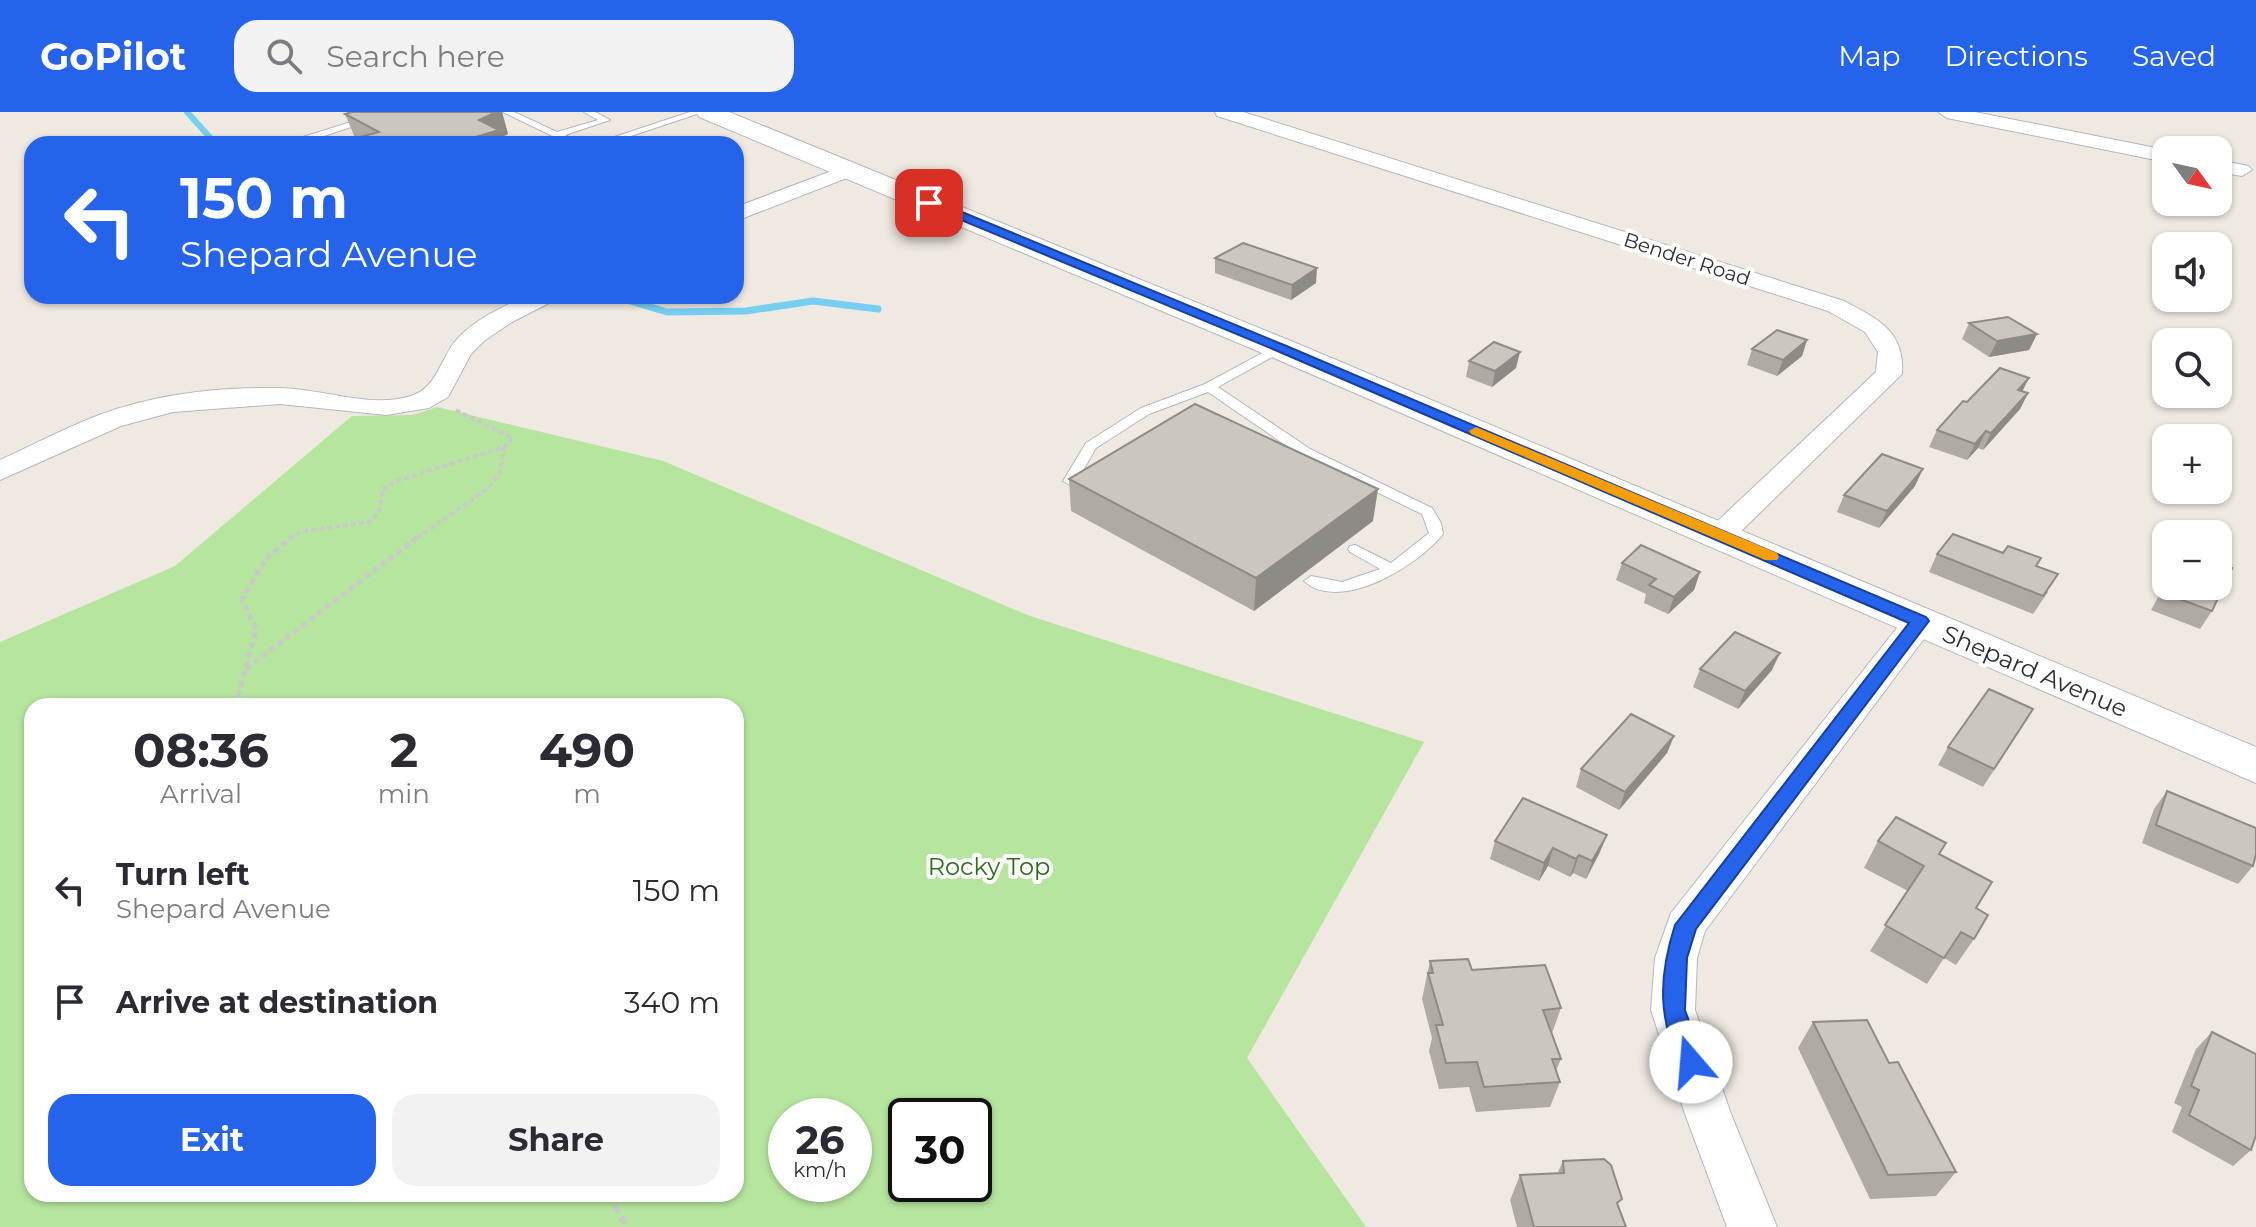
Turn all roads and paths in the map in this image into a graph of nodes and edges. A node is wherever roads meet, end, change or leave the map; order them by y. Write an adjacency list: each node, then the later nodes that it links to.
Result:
1 (392, 112): 9 (lane)
2 (507, 112): 8 (lane)
3 (588, 112): 8 (lane)
4 (699, 112): 10 (lane)
5 (708, 112): 13 (main road, Shepard Avenue)
6 (1224, 112): 23 (street, Bender Road)
7 (1947, 112): 11 (street)
8 (556, 135)
9 (312, 136)
10 (623, 136)
11 (2152, 153)
12 (2232, 168): 14 (street)
13 (850, 170): 15 (street); 17 (main road, Shepard Avenue)
14 (2242, 170)
15 (744, 212)
16 (530, 304): 19 (street)
17 (1279, 348): 18 (lane); 23 (main road, Shepard Avenue)
18 (1209, 387): 22 (lane); 25 (lane)
19 (430, 398): 20 (path); 21 (street)
20 (504, 447): 28 (path); 28 (path)
21 (0, 471)
22 (1070, 481)
23 (1720, 535): 27 (main road, Shepard Avenue)
24 (1355, 549): 25 (lane)
25 (1390, 568): 26 (lane)
26 (1311, 581)
27 (1920, 621): 30 (main road, Shepard Avenue); 33 (street)
28 (246, 669): 29 (path)
29 (238, 698)
30 (2256, 766)
31 (613, 1202): 32 (path)
32 (626, 1227)
33 (1752, 1227)

